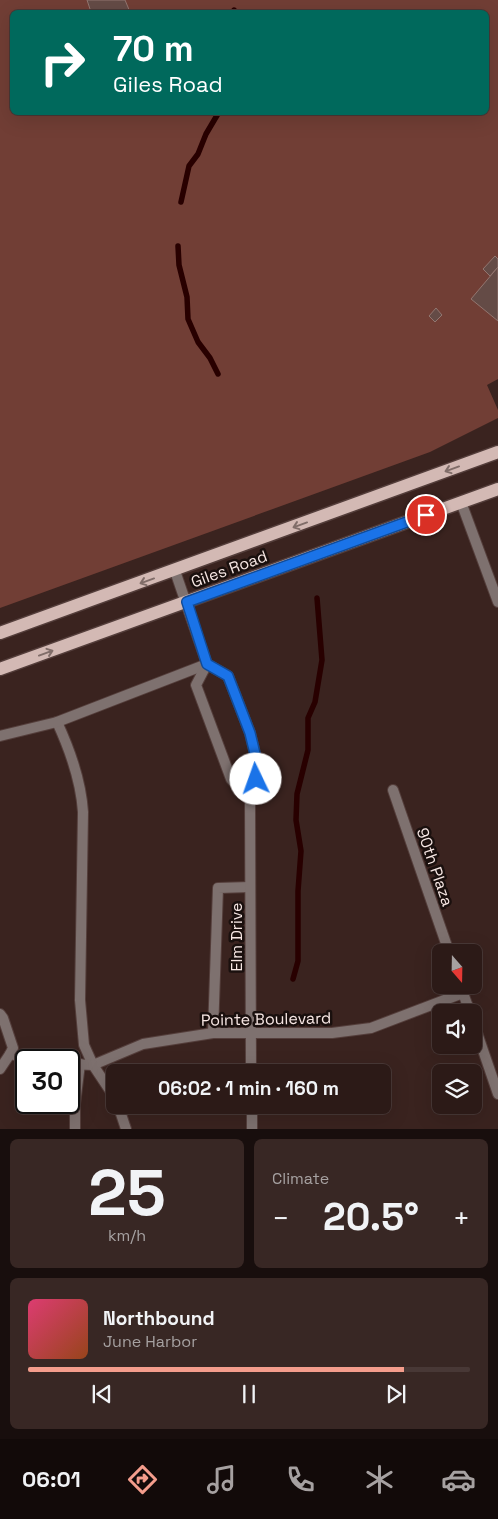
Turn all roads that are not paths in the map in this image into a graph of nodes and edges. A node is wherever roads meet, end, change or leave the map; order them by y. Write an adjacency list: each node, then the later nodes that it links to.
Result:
1 (498, 452): 4 (main road, Giles Road, one-way to 4)
2 (498, 488): 3 (main road, Giles Road)
3 (461, 502): 5 (main road, Giles Road); 6 (street)
4 (175, 570): 5 (street); 7 (main road, Giles Road, one-way to 7)
5 (187, 602): 8 (street); 9 (main road, Giles Road, one-way to 5)
6 (498, 602)
7 (0, 633)
8 (207, 664): 10 (street); 13 (street); 13 (street, Elm Drive)
9 (0, 670)
10 (57, 722): 11 (street); 24 (street)
11 (0, 736)
12 (394, 790): 15 (street, 90th Plaza)
13 (250, 800): 14 (street, Elm Drive)
14 (250, 887): 18 (street); 19 (street, Elm Drive)
15 (446, 944)
16 (450, 994): 19 (street, Pointe Boulevard)
17 (0, 1014): 21 (street)
18 (213, 1033): 19 (street, Pointe Boulevard); 24 (street, Pointe Boulevard)
19 (251, 1033): 25 (street, Elm Drive)
20 (482, 1047): 28 (street)
21 (10, 1054): 22 (street); 26 (street)
22 (15, 1055)
23 (80, 1064): 24 (street, Pointe Boulevard)
24 (93, 1064): 27 (street)
25 (251, 1064)
26 (0, 1069)
27 (106, 1084)
28 (498, 1094)
29 (75, 1114): 32 (street)
30 (121, 1114): 33 (street)
31 (252, 1114): 34 (street)
32 (75, 1129)
33 (126, 1129)
34 (252, 1129)

